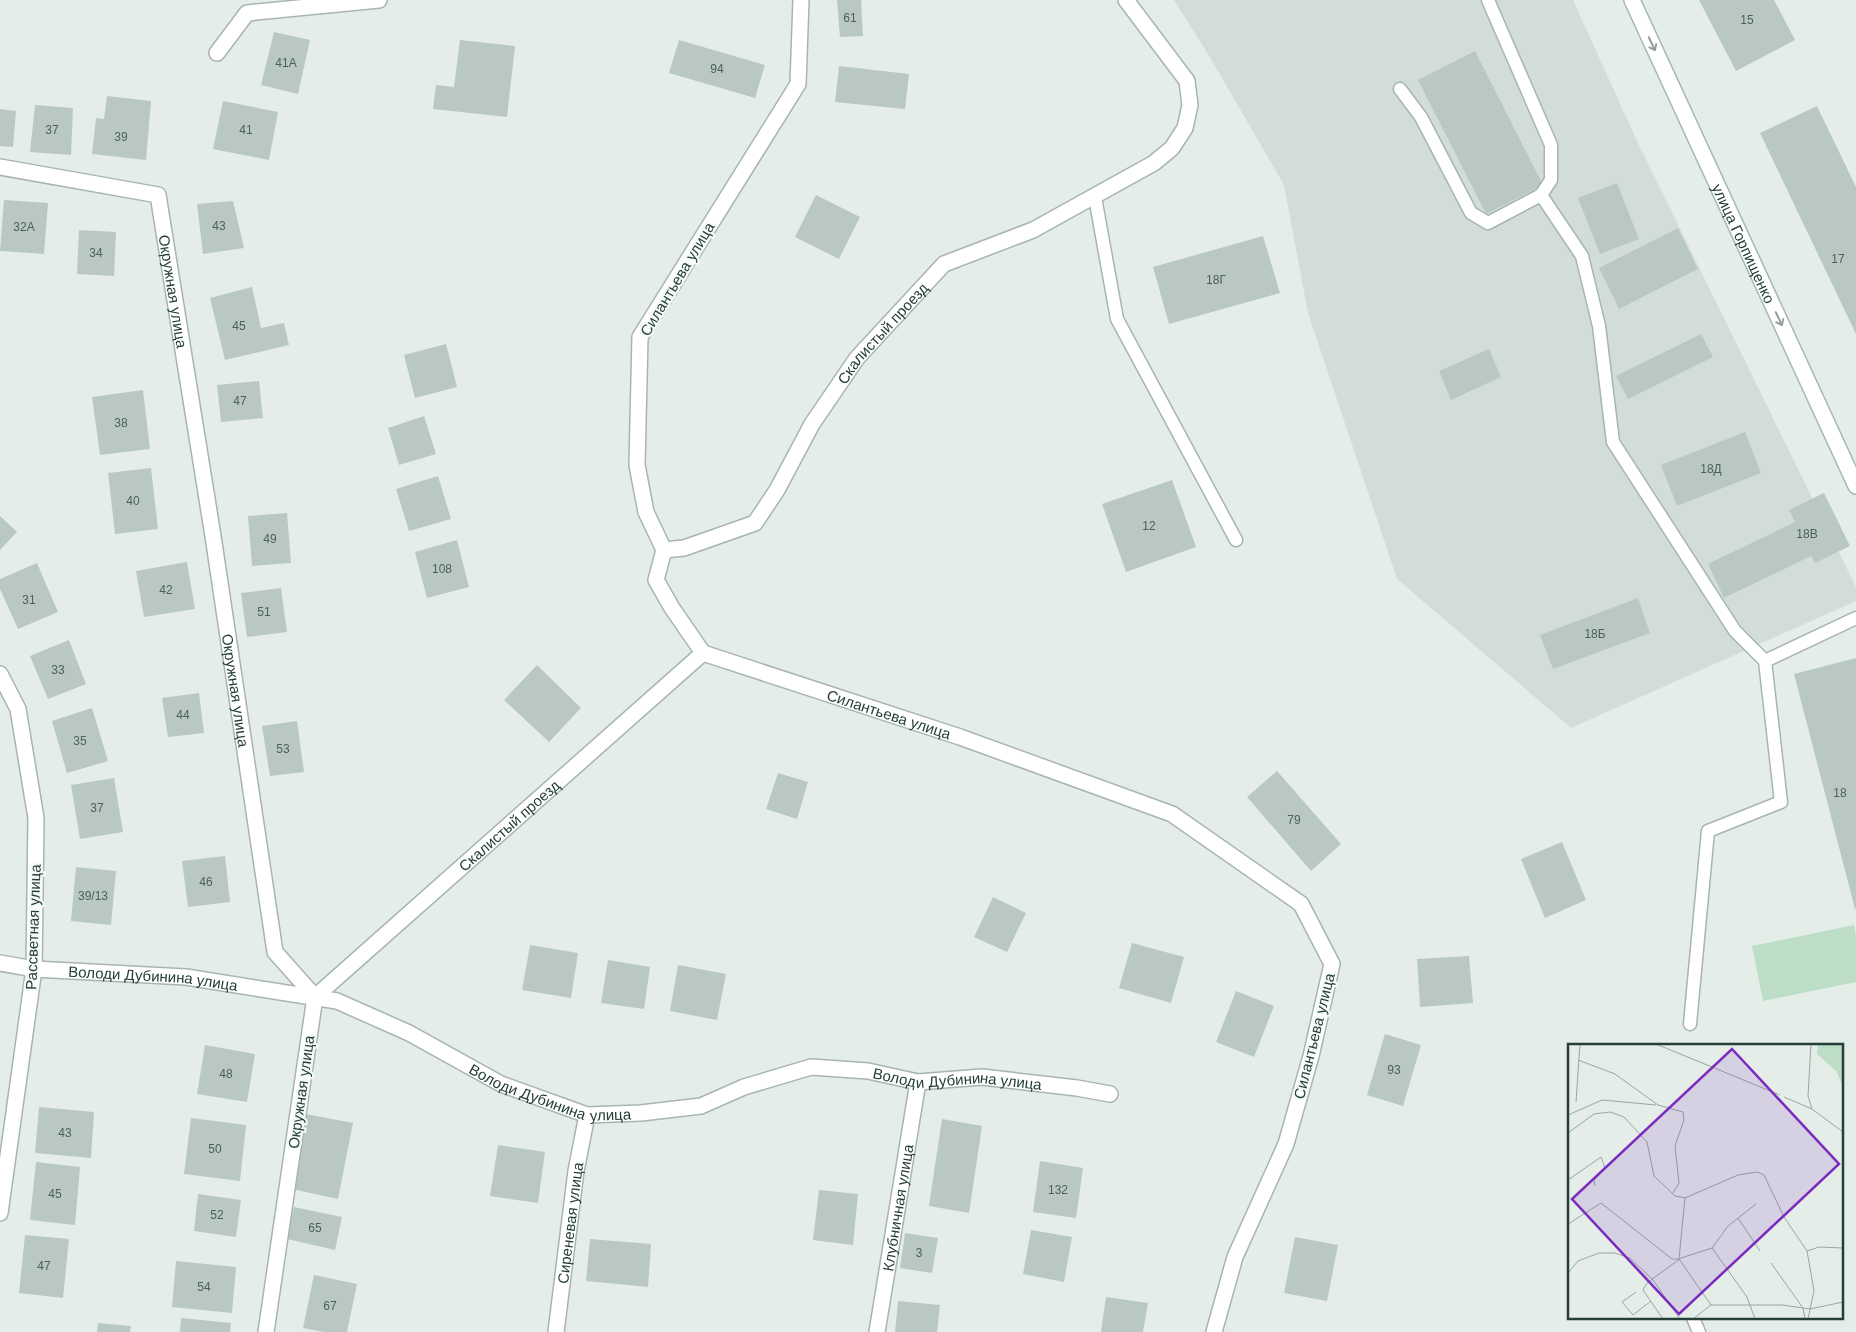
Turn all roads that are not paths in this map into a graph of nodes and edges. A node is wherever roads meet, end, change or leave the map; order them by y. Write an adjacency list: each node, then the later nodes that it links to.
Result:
1 (379, 0): 6 (street)
2 (801, 0): 13 (street, Силантьева улица)
3 (1126, 0): 10 (street, Скалистый проезд)
4 (1488, 0): 9 (lane)
5 (1632, 0): 11 (street, улица Горпищенко, one-way to 11)
6 (217, 54)
7 (1400, 89): 9 (lane)
8 (0, 168): 20 (street, Окружная улица)
9 (1541, 195): 16 (lane)
10 (1094, 196): 12 (lane); 13 (street, Скалистый проезд)
11 (1856, 486)
12 (1236, 540)
13 (664, 550): 15 (street)
14 (1856, 618): 16 (lane)
15 (703, 653): 20 (street, Скалистый проезд); 30 (street, Силантьева улица)
16 (1765, 661): 21 (lane)
17 (0, 674): 19 (street, Рассветная улица)
18 (0, 963): 19 (street, Володи Дубинина улица)
19 (34, 969): 20 (street, Володи Дубинина улица); 25 (street, Рассветная улица)
20 (315, 997): 24 (street, Володи Дубинина улица); 27 (street, Окружная улица)
21 (1690, 1024)
22 (918, 1082): 23 (street, Володи Дубинина улица); 24 (street, Володи Дубинина улица); 29 (street, Клубничная улица)
23 (1110, 1094)
24 (587, 1115): 28 (street, Сиреневая улица)
25 (0, 1214)
26 (1694, 1320): 31 (lane)
27 (266, 1332)
28 (556, 1332)
29 (877, 1332)
30 (1214, 1332)
31 (1699, 1332)

